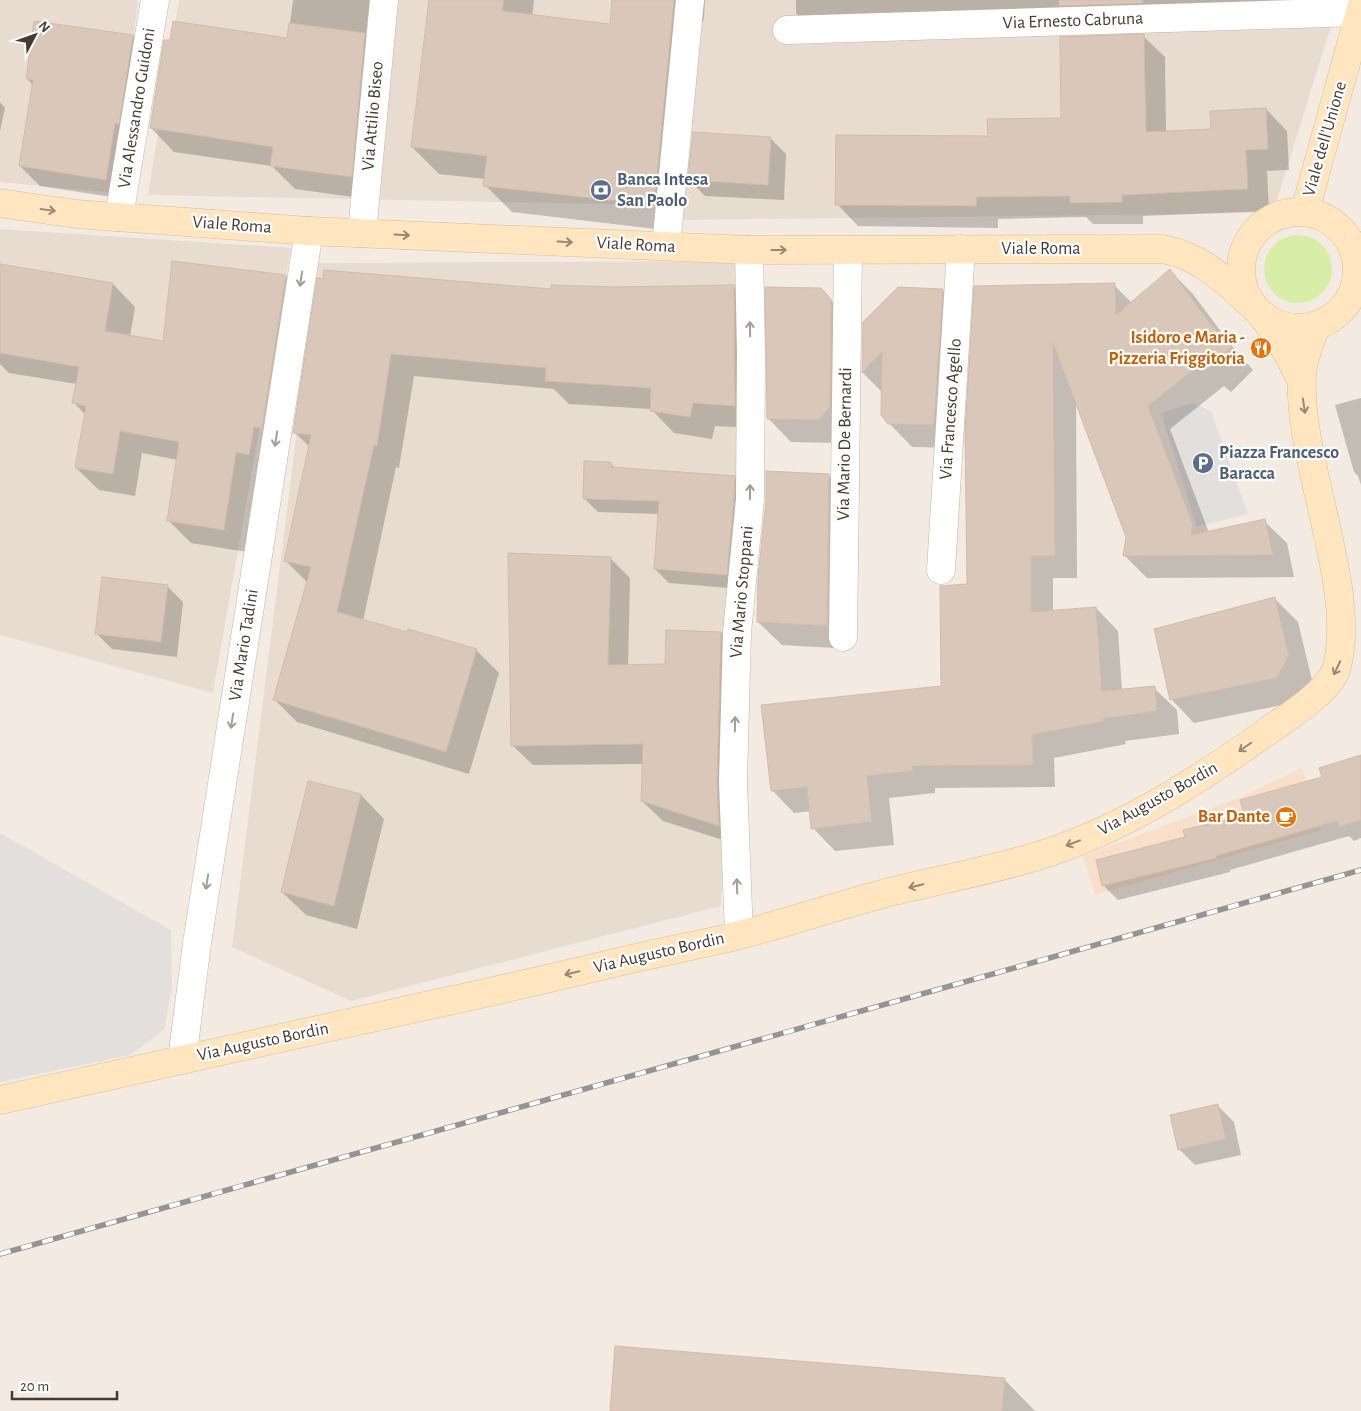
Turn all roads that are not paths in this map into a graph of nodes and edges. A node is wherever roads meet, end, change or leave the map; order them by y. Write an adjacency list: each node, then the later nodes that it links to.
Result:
1 (155, 0): 8 (street, Via Alessandro Guidoni)
2 (384, 0): 10 (street, Via Attilio Biseo)
3 (690, 0): 11 (street)
4 (1360, 10): 5 (street, Via Ernesto Cabruna); 7 (street, Viale dell'Unione)
5 (786, 30)
6 (0, 203): 8 (street, Viale Roma, one-way to 8)
7 (1305, 211): 15 (street, Viale Roma); 16 (street, Viale Roma)
8 (119, 217): 9 (street, Viale Roma)
9 (309, 231): 10 (street, Viale Roma); 22 (street, Via Mario Tadini, one-way to 22)
10 (362, 233): 11 (street, Viale Roma, one-way to 11)
11 (666, 246): 13 (street, Viale Roma)
12 (961, 249): 14 (street, Viale Roma); 16 (street, Viale Roma); 19 (street, Via Francesco Agello)
13 (749, 250): 14 (street, Viale Roma, one-way to 14); 21 (street, Via Mario Stoppani, one-way to 13)
14 (848, 250): 20 (street, Via Mario De Bernardi)
15 (1358, 257): 17 (street, Viale Roma)
16 (1258, 312): 17 (street, Viale Roma); 18 (street)
17 (1317, 326): 18 (street)
18 (1301, 380): 21 (street, Via Augusto Bordin, one-way to 21)
19 (941, 570)
20 (843, 637)
21 (739, 935): 22 (street, Via Augusto Bordin, one-way to 22)
22 (182, 1060): 23 (street, Via Augusto Bordin)
23 (0, 1100)

